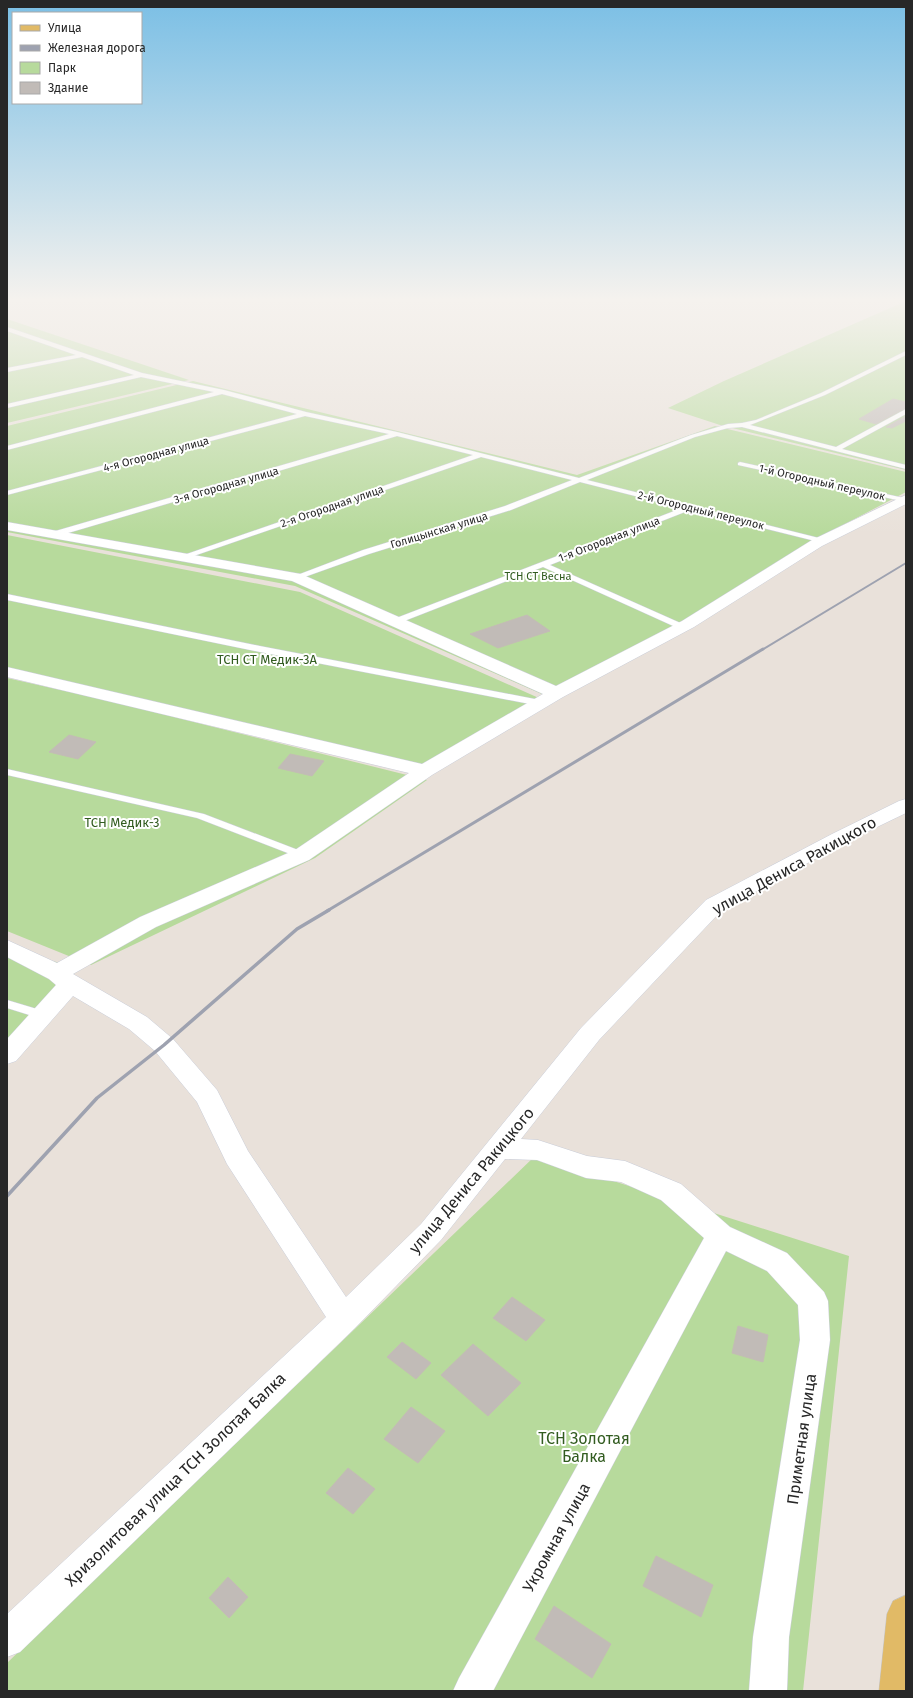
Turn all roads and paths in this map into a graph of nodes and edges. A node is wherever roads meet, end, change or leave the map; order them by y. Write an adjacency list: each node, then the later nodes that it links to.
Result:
1 (136, 376): 5 (lane)
2 (147, 376): 4 (lane, 2-й Огородный переулок)
3 (859, 376): 8 (lane)
4 (224, 392): 7 (lane, 2-й Огородный переулок); 10 (lane)
5 (7, 406)
6 (906, 411): 11 (lane)
7 (305, 414): 9 (lane, 2-й Огородный переулок); 16 (lane, 4-я Огородная улица)
8 (742, 425): 11 (lane); 15 (lane, Голицынская улица)
9 (397, 434): 12 (lane, 2-й Огородный переулок); 20 (lane, 3-я Огородная улица)
10 (7, 448)
11 (835, 450): 14 (lane)
12 (482, 455): 15 (lane, 2-й Огородный переулок); 22 (lane, 2-я Огородная улица)
13 (740, 464): 17 (lane, 1-й Огородный переулок)
14 (906, 467)
15 (581, 480): 18 (lane, 2-й Огородный переулок); 24 (lane, Голицынская улица)
16 (7, 494)
17 (905, 500): 21 (street)
18 (690, 508): 21 (lane, 2-й Огородный переулок); 23 (lane, 1-я Огородная улица)
19 (7, 526): 20 (street)
20 (54, 534): 22 (street)
21 (820, 541): 27 (street)
22 (182, 557): 24 (street)
23 (544, 565): 26 (lane, 1-я Огородная улица); 27 (lane)
24 (296, 577): 26 (street)
25 (7, 597): 30 (lane)
26 (394, 622): 29 (street)
27 (682, 627): 29 (street)
28 (7, 672): 31 (street)
29 (557, 693): 30 (street)
30 (540, 703): 31 (street)
31 (425, 771): 34 (street)
32 (7, 772): 34 (lane)
33 (906, 806): 40 (street, улица Дениса Ракицкого)
34 (302, 855): 36 (street)
35 (7, 948): 36 (street)
36 (64, 979): 38 (street); 42 (street)
37 (7, 1004): 38 (lane)
38 (42, 1016): 39 (street)
39 (7, 1055)
40 (500, 1148): 41 (street, Приметная улица); 42 (street, улица Дениса Ракицкого)
41 (720, 1235): 45 (street, Укромная улица); 46 (street, Приметная улица)
42 (344, 1319): 44 (street, Хризолитовая улица ТСН Золотая Балка)
43 (906, 1614): 47 (main road)
44 (7, 1639)
45 (472, 1691)
46 (768, 1691)
47 (900, 1691)

